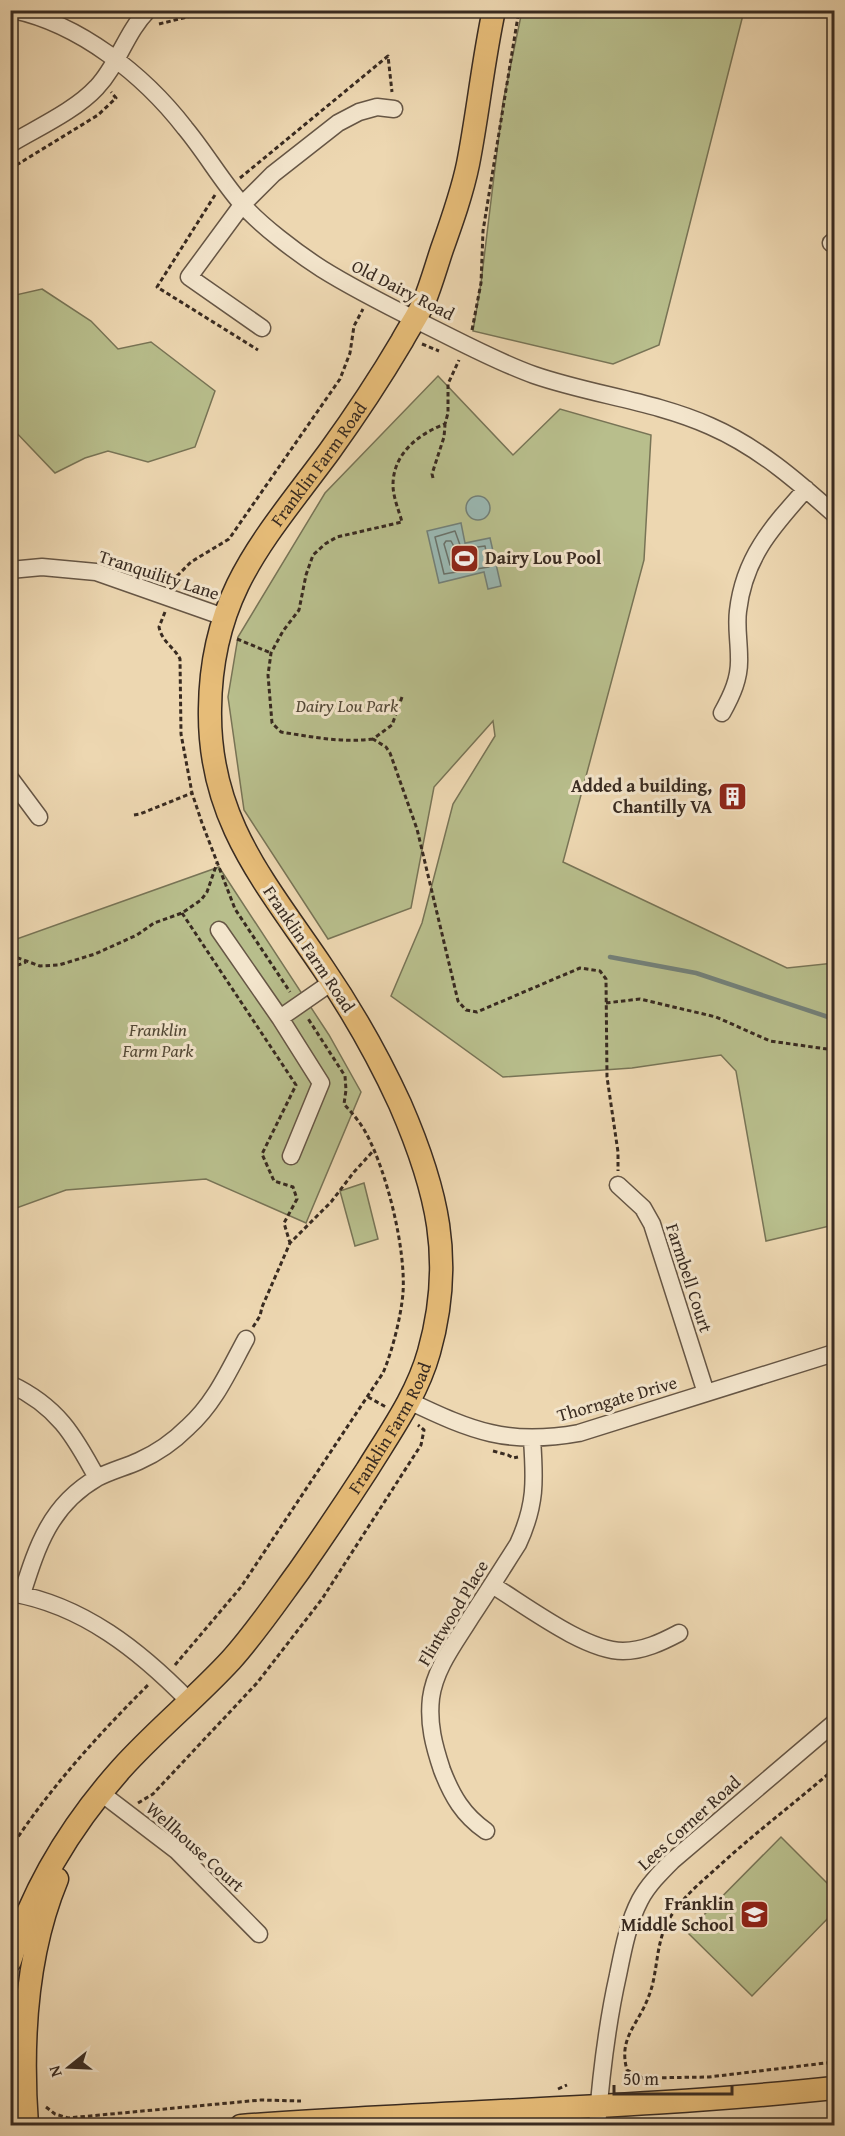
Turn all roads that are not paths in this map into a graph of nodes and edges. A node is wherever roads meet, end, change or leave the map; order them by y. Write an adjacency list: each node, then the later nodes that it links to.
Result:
1 (13, 10): 4 (street, Old Dairy Road)
2 (494, 10): 8 (main road, Franklin Farm Road)
3 (151, 18): 4 (street)
4 (118, 60): 6 (street); 7 (street, Old Dairy Road)
5 (394, 109): 7 (street)
6 (10, 140)
7 (242, 205): 8 (street, Old Dairy Road); 9 (street)
8 (414, 319): 10 (street, Old Dairy Road); 13 (main road, Franklin Farm Road)
9 (262, 328)
10 (806, 489): 11 (street, Old Dairy Road); 14 (street)
11 (834, 514)
12 (10, 570): 13 (street, Tranquility Lane)
13 (224, 617): 18 (main road, Franklin Farm Road)
14 (722, 713)
15 (10, 778): 16 (street)
16 (39, 817)
17 (219, 930): 19 (street)
18 (332, 981): 19 (street); 26 (main road, Franklin Farm Road)
19 (280, 1018): 20 (street)
20 (291, 1156)
21 (618, 1185): 25 (street, Farmbell Court)
22 (246, 1339): 28 (street)
23 (834, 1353): 25 (street, Thorngate Drive)
24 (10, 1384): 28 (street)
25 (706, 1393): 27 (street, Thorngate Drive)
26 (400, 1405): 27 (street, Thorngate Drive); 32 (main road, Franklin Farm Road)
27 (532, 1439): 29 (street, Flintwood Place)
28 (97, 1478): 30 (street)
29 (492, 1585): 31 (street); 36 (street, Flintwood Place)
30 (16, 1593): 32 (street)
31 (680, 1633)
32 (189, 1701): 34 (main road, Franklin Farm Road)
33 (834, 1723): 40 (street, Lees Corner Road)
34 (101, 1793): 35 (main road, Franklin Farm Road); 37 (street, Wellhouse Court)
35 (76, 1829): 38 (main road, Franklin Farm Road); 41 (main road, Franklin Farm Road)
36 (486, 1832)
37 (259, 1935)
38 (10, 1961)
39 (834, 2088): 40 (main road)
40 (598, 2115): 42 (main road)
41 (27, 2126)
42 (241, 2126)

